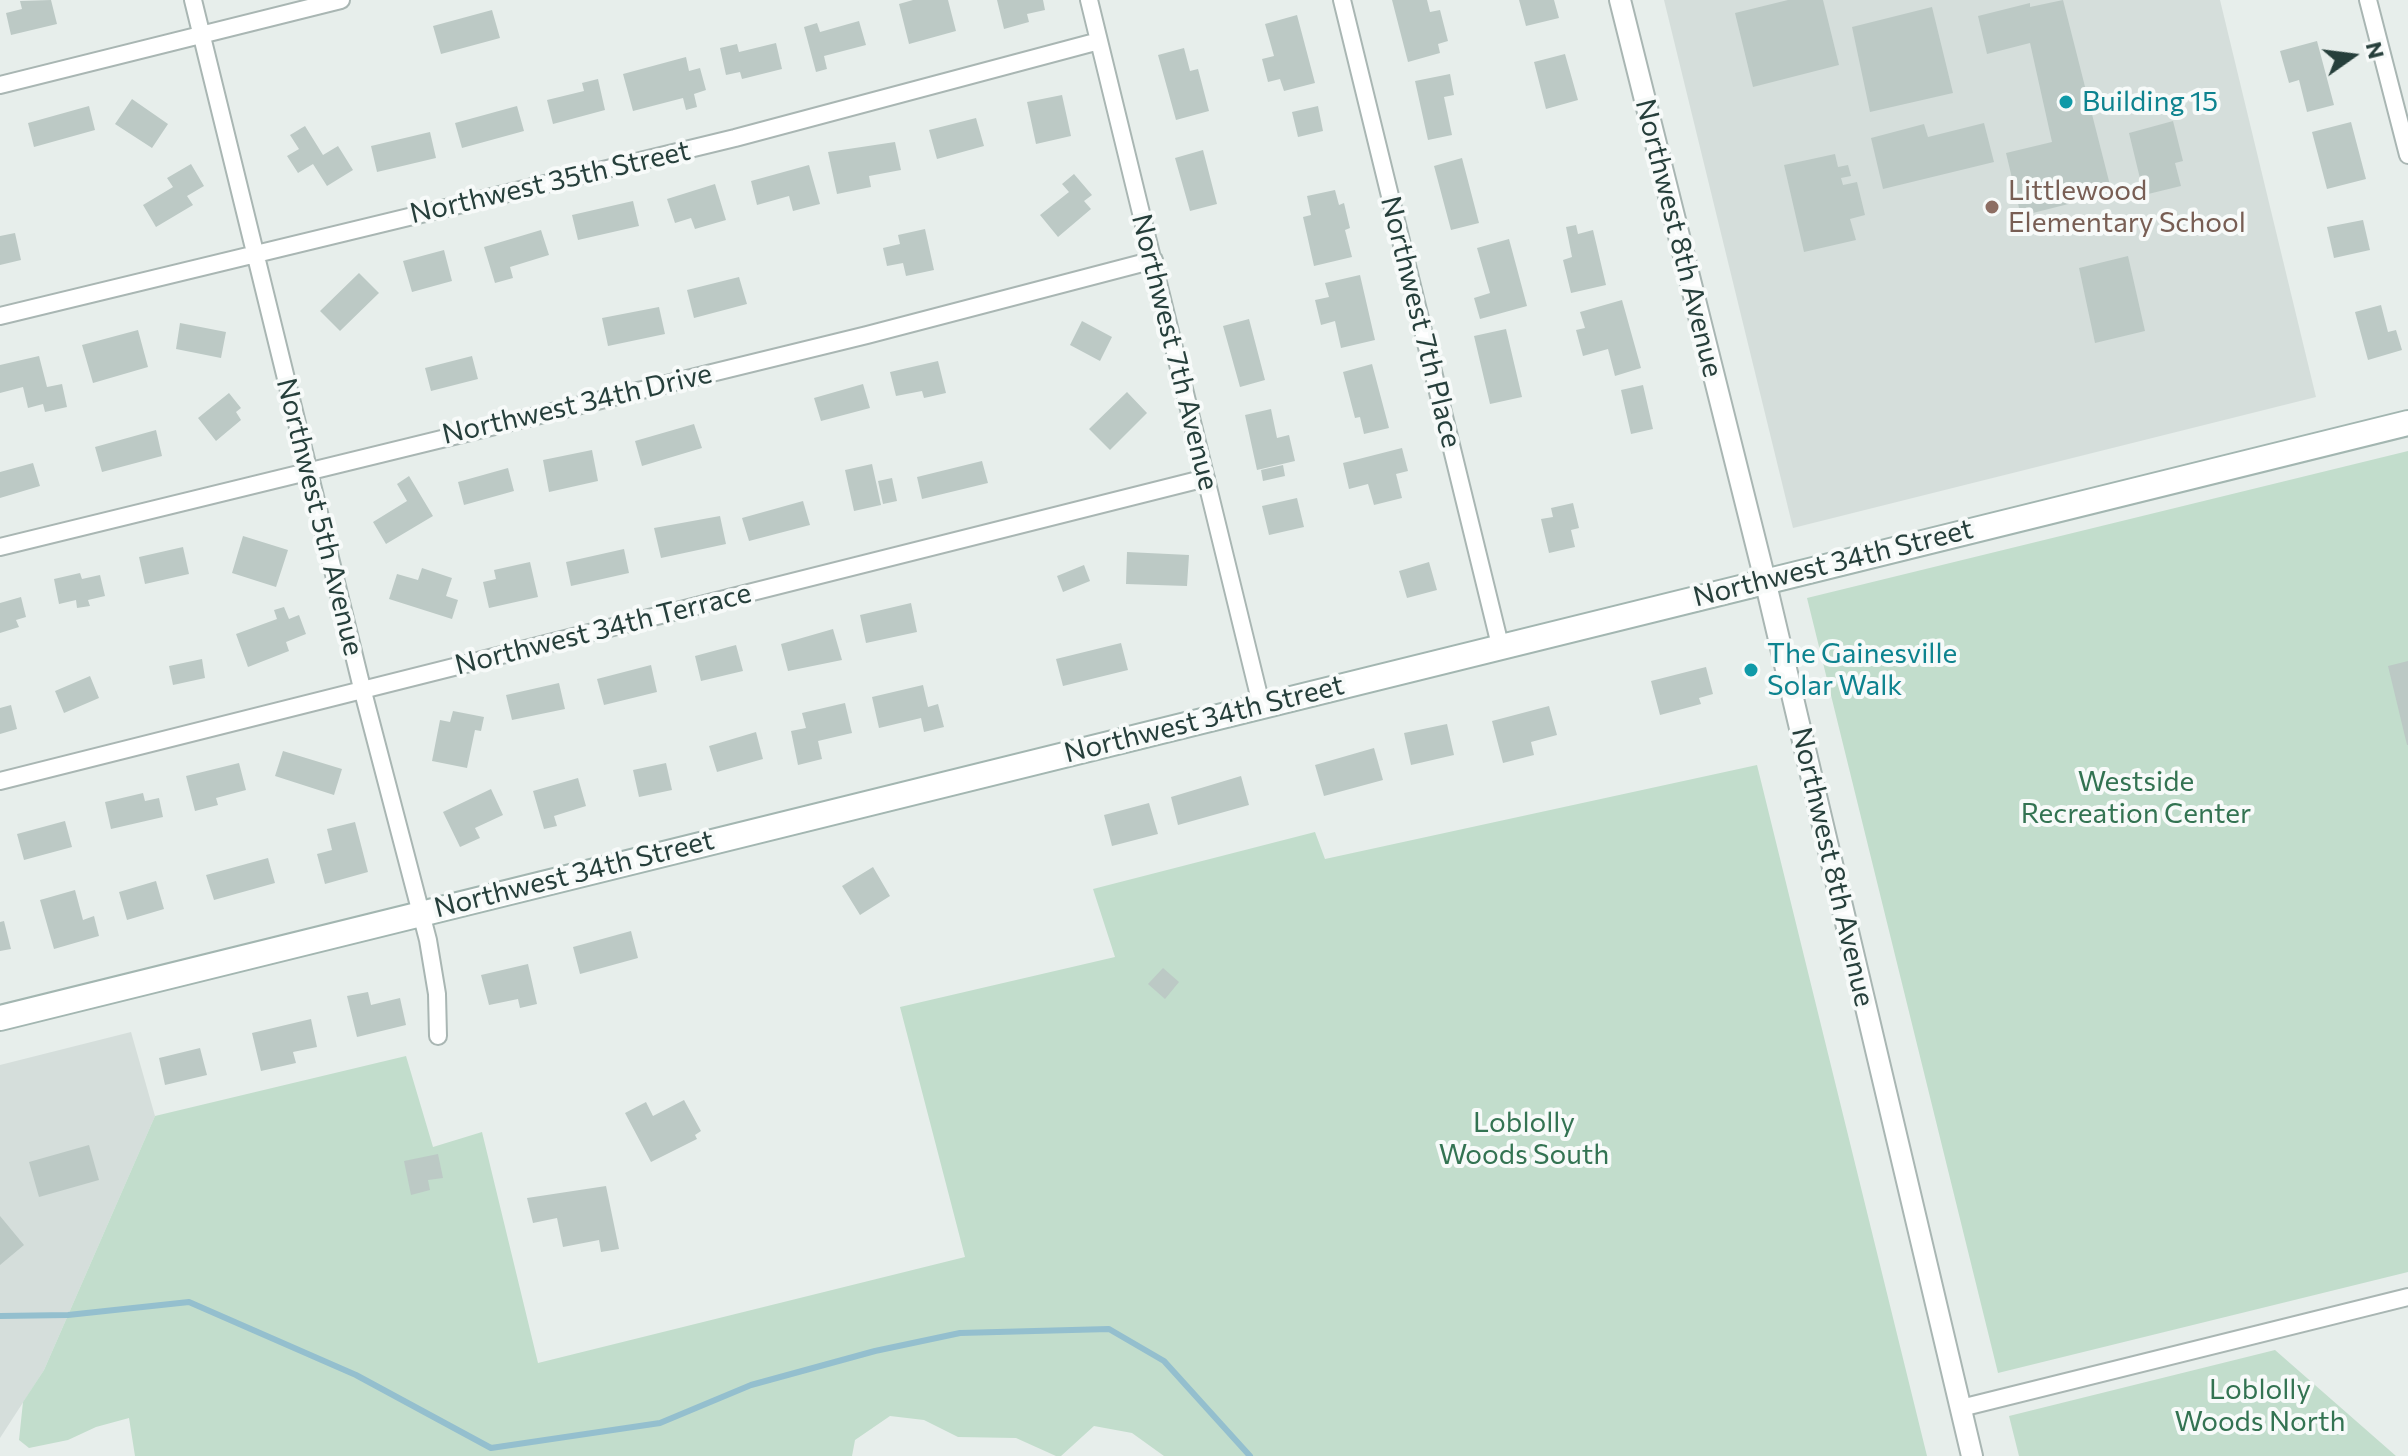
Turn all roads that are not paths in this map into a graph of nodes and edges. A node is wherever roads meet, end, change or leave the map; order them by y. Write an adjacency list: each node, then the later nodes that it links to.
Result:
1 (193, 0): 7 (street, Northwest 5th Avenue)
2 (341, 0): 7 (street)
3 (1089, 0): 8 (street, Northwest 7th Avenue)
4 (1342, 0): 19 (street, Northwest 7th Place)
5 (1620, 0): 18 (street, Northwest 8th Avenue)
6 (2368, 0): 10 (street)
7 (201, 35): 9 (street); 11 (street, Northwest 5th Avenue)
8 (1099, 41): 11 (street, Northwest 35th Street); 12 (street, Northwest 7th Avenue)
9 (0, 85)
10 (2407, 148)
11 (255, 253): 13 (street, Northwest 35th Street); 15 (street, Northwest 5th Avenue)
12 (1154, 260): 15 (street, Northwest 34th Drive); 16 (street, Northwest 7th Avenue)
13 (0, 316)
14 (2408, 423): 18 (main road, Northwest 34th Street)
15 (309, 469): 17 (street, Northwest 34th Drive); 20 (street, Northwest 5th Avenue)
16 (1206, 478): 20 (street, Northwest 34th Terrace); 21 (street, Northwest 7th Avenue)
17 (0, 547)
18 (1765, 580): 19 (main road, Northwest 34th Street); 27 (street, Northwest 8th Avenue)
19 (1500, 645): 21 (main road, Northwest 34th Street)
20 (362, 688): 22 (street, Northwest 34th Terrace); 23 (street, Northwest 5th Avenue)
21 (1261, 704): 23 (main road, Northwest 34th Street)
22 (0, 781)
23 (419, 912): 24 (main road, Northwest 34th Street); 25 (street, Northwest 5th Avenue)
24 (0, 1018)
25 (438, 1036)
26 (2408, 1297): 27 (street)
27 (1961, 1408): 28 (street, Northwest 8th Avenue)
28 (1972, 1456)

